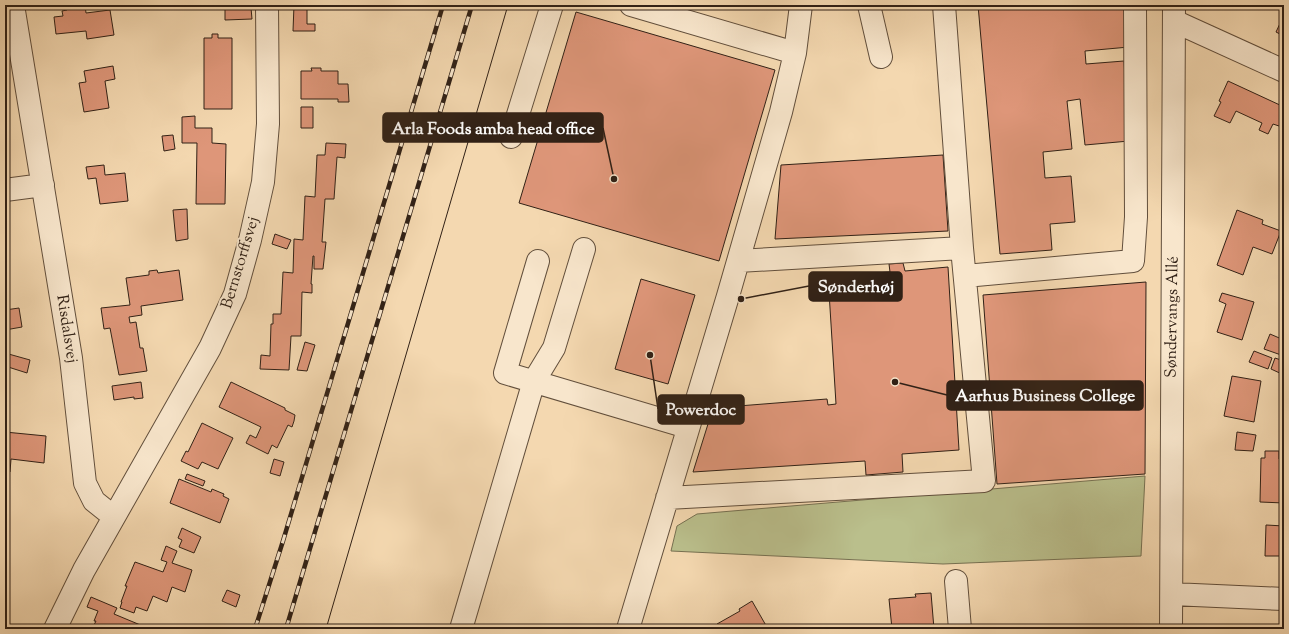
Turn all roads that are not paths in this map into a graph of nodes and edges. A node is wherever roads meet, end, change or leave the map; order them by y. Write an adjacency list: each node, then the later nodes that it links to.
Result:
1 (13, 5): 14 (street, Risdalsvej)
2 (267, 5): 24 (street, Bernstorffsvej)
3 (552, 5): 13 (street)
4 (631, 5): 10 (street)
5 (802, 5): 10 (street)
6 (869, 5): 11 (street)
7 (944, 5): 16 (street)
8 (1135, 5): 20 (street)
9 (1174, 13): 12 (street); 26 (street, Søndervangs Allé)
10 (795, 53): 19 (street)
11 (881, 57)
12 (1284, 71)
13 (511, 137)
14 (43, 185): 15 (street); 24 (street, Risdalsvej)
15 (5, 190)
16 (962, 248): 19 (street); 20 (street)
17 (584, 249): 21 (street)
18 (538, 261): 21 (street)
19 (738, 261): 22 (street)
20 (965, 276): 23 (street)
21 (534, 382): 22 (street); 29 (street)
22 (689, 426): 23 (street)
23 (667, 498): 30 (street)
24 (114, 518): 28 (street)
25 (956, 581): 31 (street)
26 (1172, 594): 27 (street); 32 (street, Søndervangs Allé)
27 (1284, 599)
28 (55, 629)
29 (461, 629)
30 (628, 629)
31 (960, 629)
32 (1171, 629)

